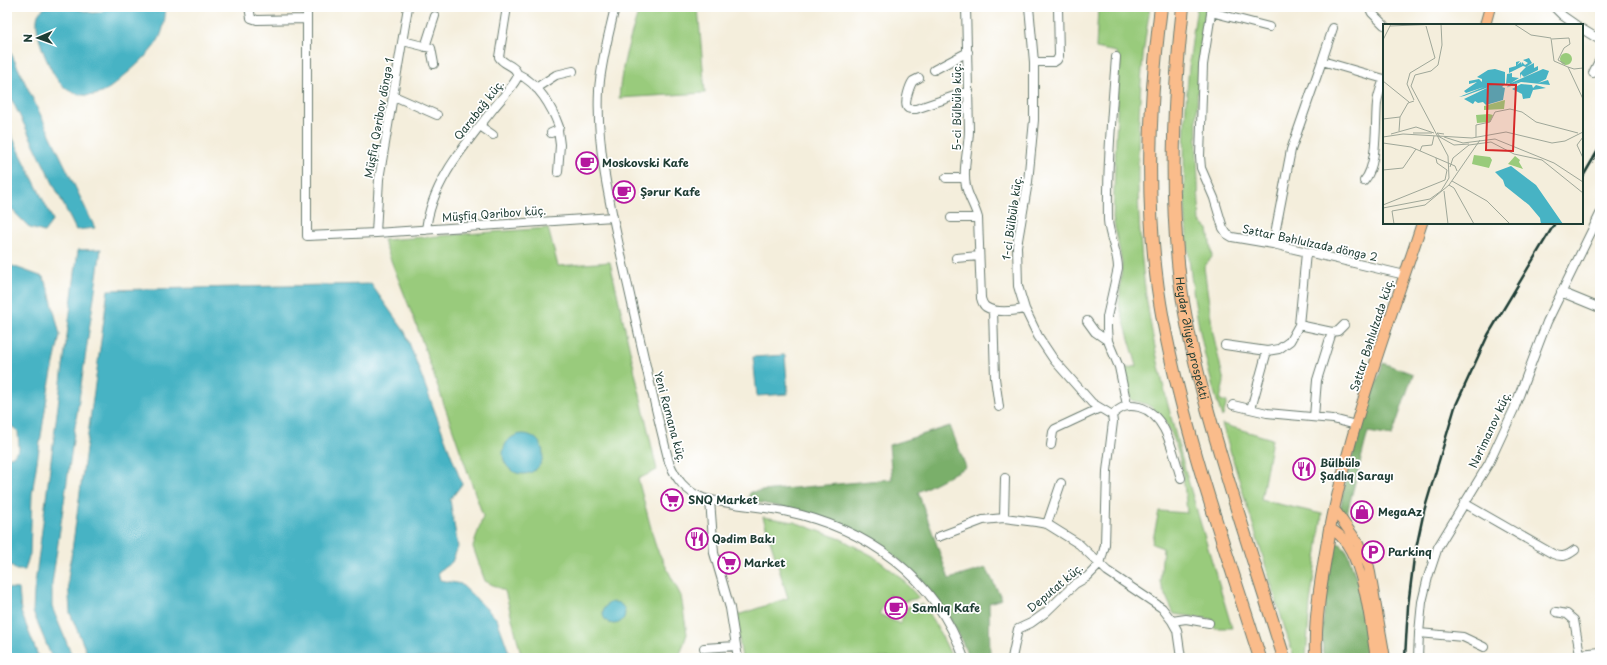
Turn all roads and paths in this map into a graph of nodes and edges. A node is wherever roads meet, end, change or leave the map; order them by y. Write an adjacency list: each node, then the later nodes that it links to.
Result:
1 (249, 7): 16 (street)
2 (307, 7): 16 (street)
3 (408, 7): 24 (street, Müşfiq Qəribov döngə 1)
4 (506, 7): 35 (street, Qarabağ küç.)
5 (615, 7): 50 (street, Yeni Ramana küç.)
6 (966, 7): 26 (street, 5-ci Bülbülə küç.)
7 (1030, 7): 30 (street, 1-ci Bülbülə küç.)
8 (1058, 7): 30 (street)
9 (1161, 7): 106 (highway)
10 (1184, 7): 107 (highway, Heydər Əliyev prospekti)
11 (1369, 7): 17 (street)
12 (1490, 7): 18 (main road)
13 (1554, 7): 19 (street)
14 (1212, 10): 20 (street); 56 (street, Səttar Bəhlulzadə döngə 2)
15 (435, 16): 25 (street)
16 (307, 19): 55 (street, Müşfiq Qəribov küç.)
17 (1383, 24)
18 (1485, 24)
19 (1575, 24)
20 (1269, 27)
21 (1333, 28): 29 (street)
22 (1583, 30): 23 (street)
23 (1600, 40)
24 (403, 41): 25 (street); 41 (street, Müşfiq Qəribov döngə 1)
25 (425, 47): 31 (street)
26 (968, 52): 32 (street); 40 (street, 5-ci Bülbülə küç.)
27 (1116, 57): 69 (street)
28 (1600, 59): 34 (street)
29 (1322, 61): 37 (street); 56 (street)
30 (1034, 62): 63 (street, 1-ci Bülbülə küç.)
31 (434, 64)
32 (934, 70)
33 (573, 72): 39 (street)
34 (1594, 73)
35 (518, 74): 39 (street); 43 (street, Qarabağ küç.)
36 (919, 78): 40 (street)
37 (1383, 79)
38 (1383, 82): 48 (street)
39 (536, 88): 45 (street)
40 (969, 91): 47 (street, 5-ci Bülbülə küç.)
41 (394, 96): 42 (street); 55 (street, Müşfiq Qəribov döngə 1)
42 (437, 115)
43 (480, 126): 44 (street); 54 (street, Qarabağ küç.)
44 (493, 135)
45 (558, 172)
46 (946, 178): 47 (street)
47 (965, 178): 52 (street, 5-ci Bülbülə küç.)
48 (1364, 182)
49 (1600, 214): 61 (street, Nərimanov küç.)
50 (613, 217): 54 (street, Müşfiq Qəribov küç.); 84 (street, Yeni Ramana küç.)
51 (951, 218): 52 (street)
52 (978, 218): 58 (street, 5-ci Bülbülə küç.)
53 (1422, 224): 60 (main road, Səttar Bəhlulzadə küç.)
54 (426, 230): 55 (street, Müşfiq Qəribov küç.)
55 (376, 233)
56 (1273, 244): 57 (street, Səttar Bəhlulzadə döngə 2)
57 (1306, 253): 60 (street, Səttar Bəhlulzadə döngə 2); 66 (street)
58 (979, 256): 59 (street); 64 (street, 5-ci Bülbülə küç.)
59 (956, 258)
60 (1405, 275): 79 (main road, Səttar Bəhlulzadə küç.)
61 (1561, 292): 62 (street); 85 (street, Nərimanov küç.)
62 (1600, 308)
63 (1025, 309): 64 (street); 75 (street, 1-ci Bülbülə küç.)
64 (993, 310): 74 (street)
65 (1087, 321): 69 (street)
66 (1299, 325): 68 (street); 71 (street)
67 (1344, 325): 68 (street)
68 (1332, 332): 78 (street)
69 (1108, 341): 72 (street)
70 (1225, 345): 71 (street)
71 (1266, 351): 76 (street)
72 (1127, 405): 77 (street); 82 (street)
73 (1233, 405): 76 (street)
74 (999, 407)
75 (1100, 408): 77 (street, 1-ci Bülbülə küç.); 80 (street)
76 (1251, 409): 78 (street)
77 (1112, 415): 92 (street)
78 (1314, 417): 79 (street)
79 (1356, 425): 86 (main road, Səttar Bəhlulzadə küç.)
80 (1051, 445)
81 (1005, 478): 87 (street)
82 (1181, 478)
83 (1061, 482): 88 (street)
84 (710, 500): 97 (street); 103 (street, Yeni Ramana küç.)
85 (1464, 504): 91 (street); 96 (street, Nərimanov küç.)
86 (1334, 509): 89 (main road, Səttar Bəhlulzadə küç.); 110 (main road)
87 (1004, 518): 88 (street); 90 (street)
88 (1047, 524): 92 (street)
89 (1330, 529): 108 (highway); 109 (main road)
90 (938, 537)
91 (1575, 550)
92 (1100, 564): 94 (street, Deputat küç.); 104 (street, Deputat küç.)
93 (1556, 612): 101 (street)
94 (1172, 621): 95 (street); 105 (street, Deputat küç.)
95 (1209, 623)
96 (1419, 633): 98 (street); 111 (street, Nərimanov küç.)
97 (736, 646): 99 (street); 102 (street)
98 (1484, 647)
99 (704, 648)
100 (1600, 652): 101 (street)
101 (1579, 656)
102 (738, 658)
103 (964, 658)
104 (1012, 658)
105 (1181, 658)
106 (1260, 658)
107 (1284, 658)
108 (1316, 658)
109 (1376, 658)
110 (1385, 658)
111 (1418, 658)

